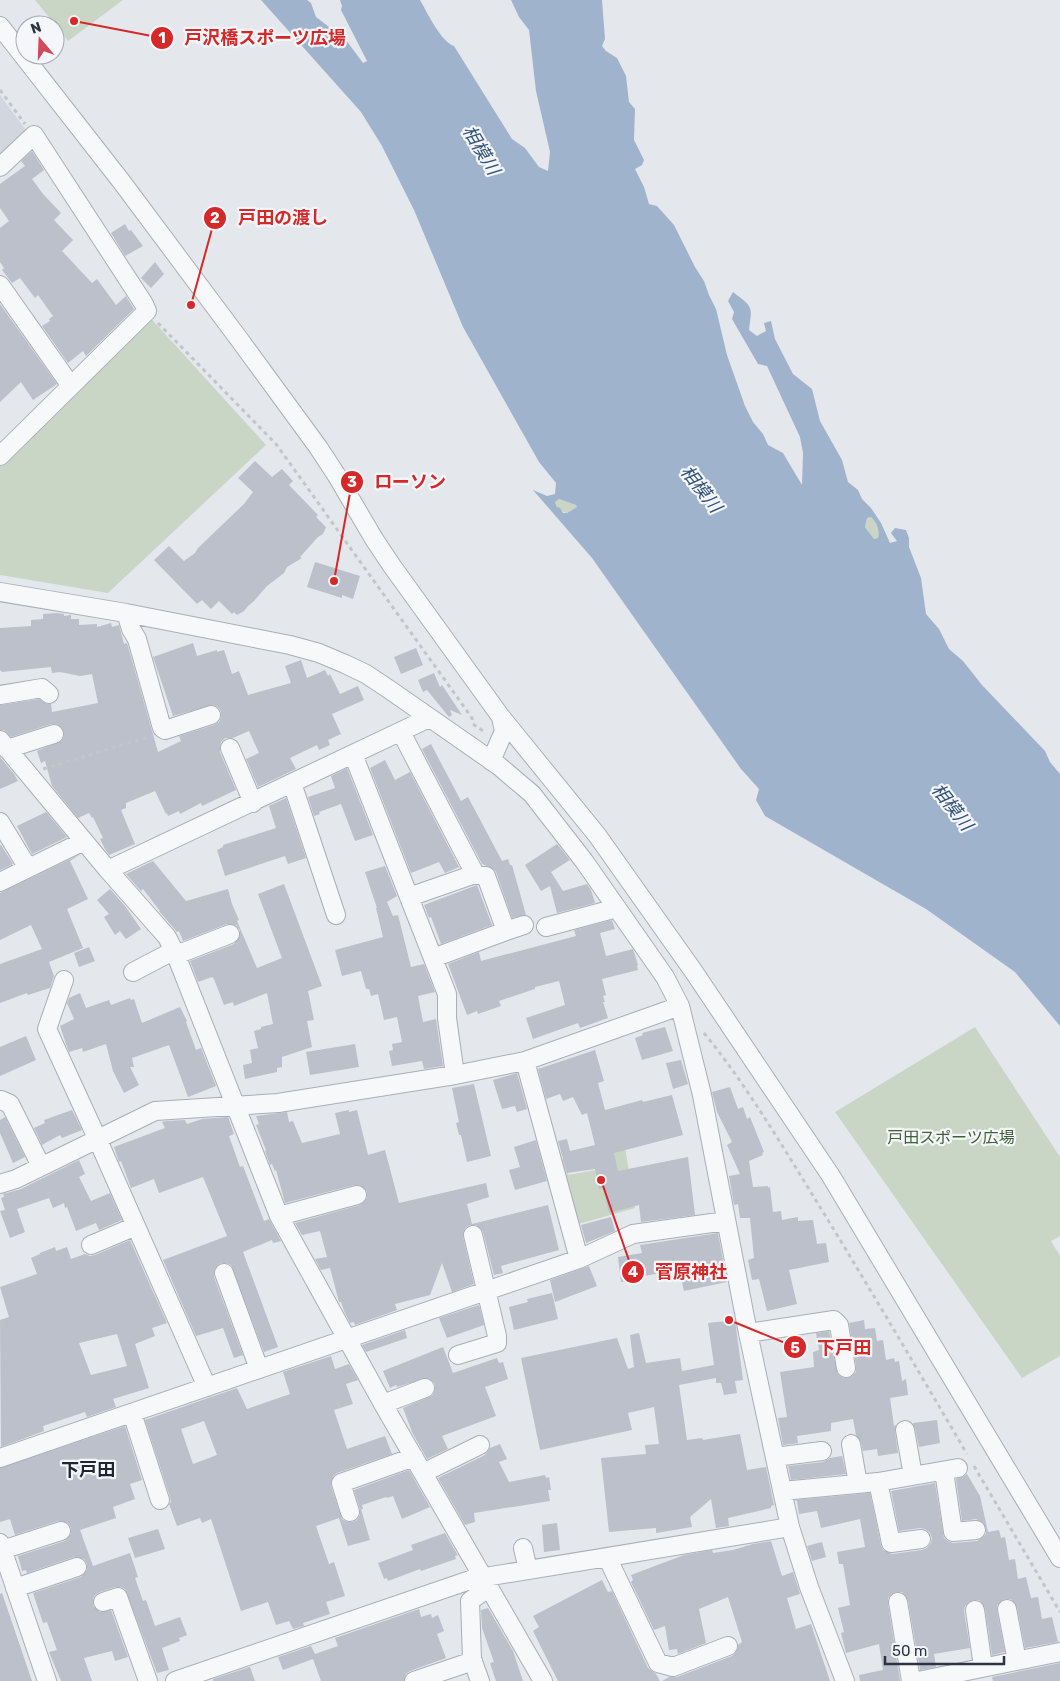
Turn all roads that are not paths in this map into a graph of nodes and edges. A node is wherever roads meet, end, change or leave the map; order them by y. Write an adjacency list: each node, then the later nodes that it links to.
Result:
1 (0, 26): 12 (street)
2 (0, 167): 4 (street)
3 (0, 284): 4 (street)
4 (71, 386): 5 (street)
5 (0, 456)
6 (0, 592): 7 (street)
7 (126, 613): 10 (street); 11 (street)
8 (49, 694): 9 (street)
9 (0, 695)
10 (211, 715)
11 (429, 718): 13 (street); 18 (street)
12 (501, 718): 18 (street); 85 (street)
13 (401, 732): 17 (street); 25 (street)
14 (54, 734): 15 (street)
15 (4, 745): 22 (street)
16 (230, 748): 20 (street)
17 (353, 754): 19 (street); 27 (street)
18 (491, 761): 28 (street)
19 (292, 783): 20 (street); 29 (street)
20 (253, 803): 24 (street)
21 (0, 822): 23 (street)
22 (84, 841): 23 (street); 24 (street)
23 (28, 868): 26 (street)
24 (108, 870): 34 (street)
25 (475, 874): 27 (street); 32 (street)
26 (0, 882)
27 (409, 898): 35 (street)
28 (617, 908): 31 (street); 38 (street)
29 (336, 915)
30 (524, 925): 32 (street)
31 (557, 929)
32 (506, 930): 35 (street)
33 (220, 933): 34 (street)
34 (175, 953): 36 (street); 42 (street)
35 (433, 958): 40 (street)
36 (133, 972)
37 (64, 980): 43 (street)
38 (680, 1006): 39 (street); 48 (street)
39 (525, 1061): 40 (street); 52 (street)
40 (455, 1075): 42 (street)
41 (1, 1100): 44 (street)
42 (234, 1105): 43 (street); 47 (street)
43 (97, 1138): 44 (street); 49 (street)
44 (41, 1166): 45 (street)
45 (0, 1184)
46 (356, 1195): 47 (street)
47 (279, 1216): 56 (street)
48 (726, 1221): 52 (street); 55 (street)
49 (136, 1226): 51 (street); 60 (street)
50 (473, 1235): 54 (street)
51 (91, 1245)
52 (579, 1259): 54 (street)
53 (232, 1281): 59 (street)
54 (487, 1290): 56 (street); 57 (street)
55 (748, 1333): 58 (street); 70 (street)
56 (346, 1339): 59 (street); 62 (street)
57 (458, 1355)
58 (846, 1368)
59 (259, 1369): 60 (street)
60 (206, 1387): 63 (street)
61 (425, 1388): 62 (street)
62 (383, 1404): 68 (street)
63 (132, 1413): 69 (street); 76 (street)
64 (904, 1430): 72 (street)
65 (851, 1444): 74 (street)
66 (480, 1445): 71 (street)
67 (822, 1452): 70 (street)
68 (414, 1457): 71 (street); 77 (street)
69 (0, 1458)
70 (775, 1458): 75 (street)
71 (423, 1472): 88 (street)
72 (913, 1476): 73 (street); 79 (street)
73 (878, 1482): 74 (street); 81 (street)
74 (858, 1484): 75 (street)
75 (782, 1491): 78 (street)
76 (152, 1492)
77 (350, 1512)
78 (790, 1528): 84 (street); 105 (street)
79 (976, 1530)
80 (61, 1531): 82 (street)
81 (913, 1544)
82 (1, 1547): 89 (street)
83 (523, 1548): 87 (street)
84 (607, 1557): 87 (street); 94 (street)
85 (1060, 1558)
86 (77, 1567): 89 (street)
87 (528, 1570): 88 (street)
88 (486, 1582): 96 (street); 101 (street); 104 (street)
89 (15, 1588): 99 (street)
90 (117, 1597): 100 (street)
91 (1007, 1609): 97 (street)
92 (975, 1610): 98 (street)
93 (904, 1612): 106 (street)
94 (728, 1646)
95 (1060, 1652): 97 (street)
96 (473, 1661): 102 (street); 103 (street)
97 (1017, 1661): 98 (street)
98 (983, 1668): 107 (street)
99 (47, 1681)
100 (148, 1681)
101 (175, 1681)
102 (414, 1681)
103 (480, 1681)
104 (543, 1681)
105 (845, 1681)
106 (911, 1681)
107 (918, 1681)

